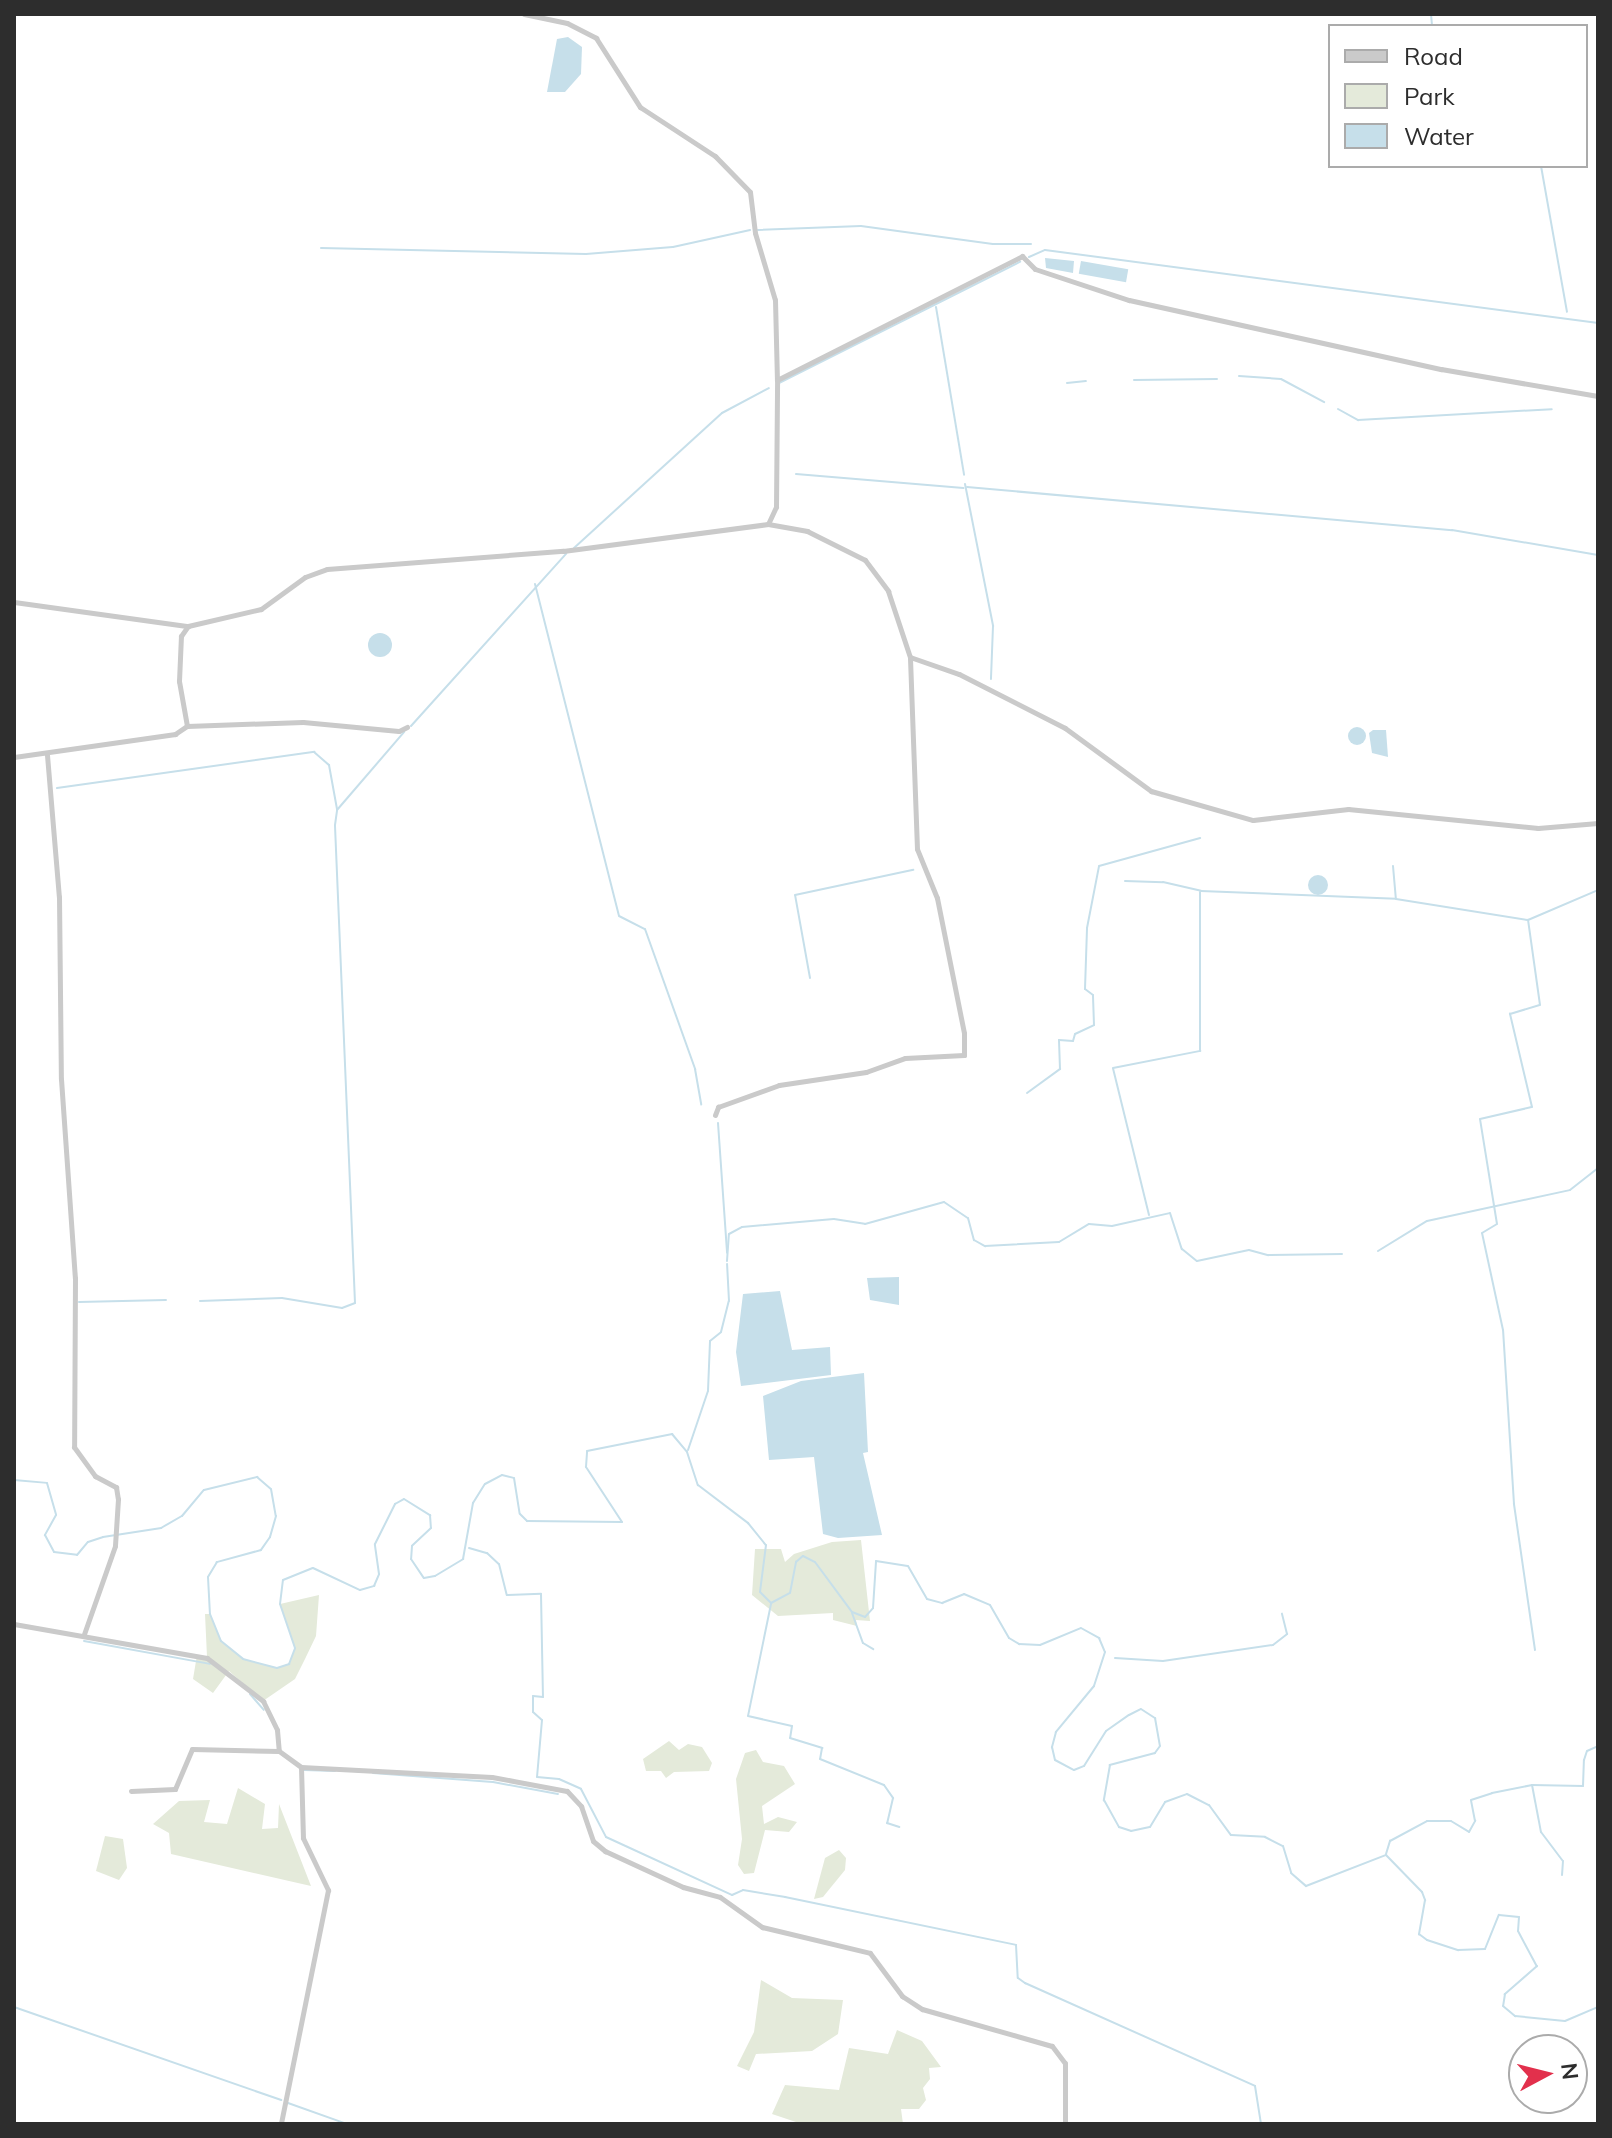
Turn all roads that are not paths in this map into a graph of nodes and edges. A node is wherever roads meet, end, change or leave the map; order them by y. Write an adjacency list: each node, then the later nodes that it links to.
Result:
1 (524, 14): 2 (street)
2 (777, 380): 3 (street); 4 (street)
3 (1598, 396)
4 (768, 524): 6 (street); 7 (street)
5 (14, 602): 6 (street)
6 (188, 626): 8 (street)
7 (910, 657): 12 (street); 13 (street)
8 (187, 726): 9 (street); 10 (street)
9 (407, 727)
10 (47, 755): 11 (street); 15 (street)
11 (14, 757)
12 (1598, 823)
13 (715, 1115)
14 (14, 1624): 15 (street)
15 (84, 1634): 16 (street)
16 (279, 1751): 17 (street); 18 (street)
17 (301, 1767): 19 (street); 20 (street)
18 (131, 1791)
19 (281, 2124)
20 (1065, 2124)

